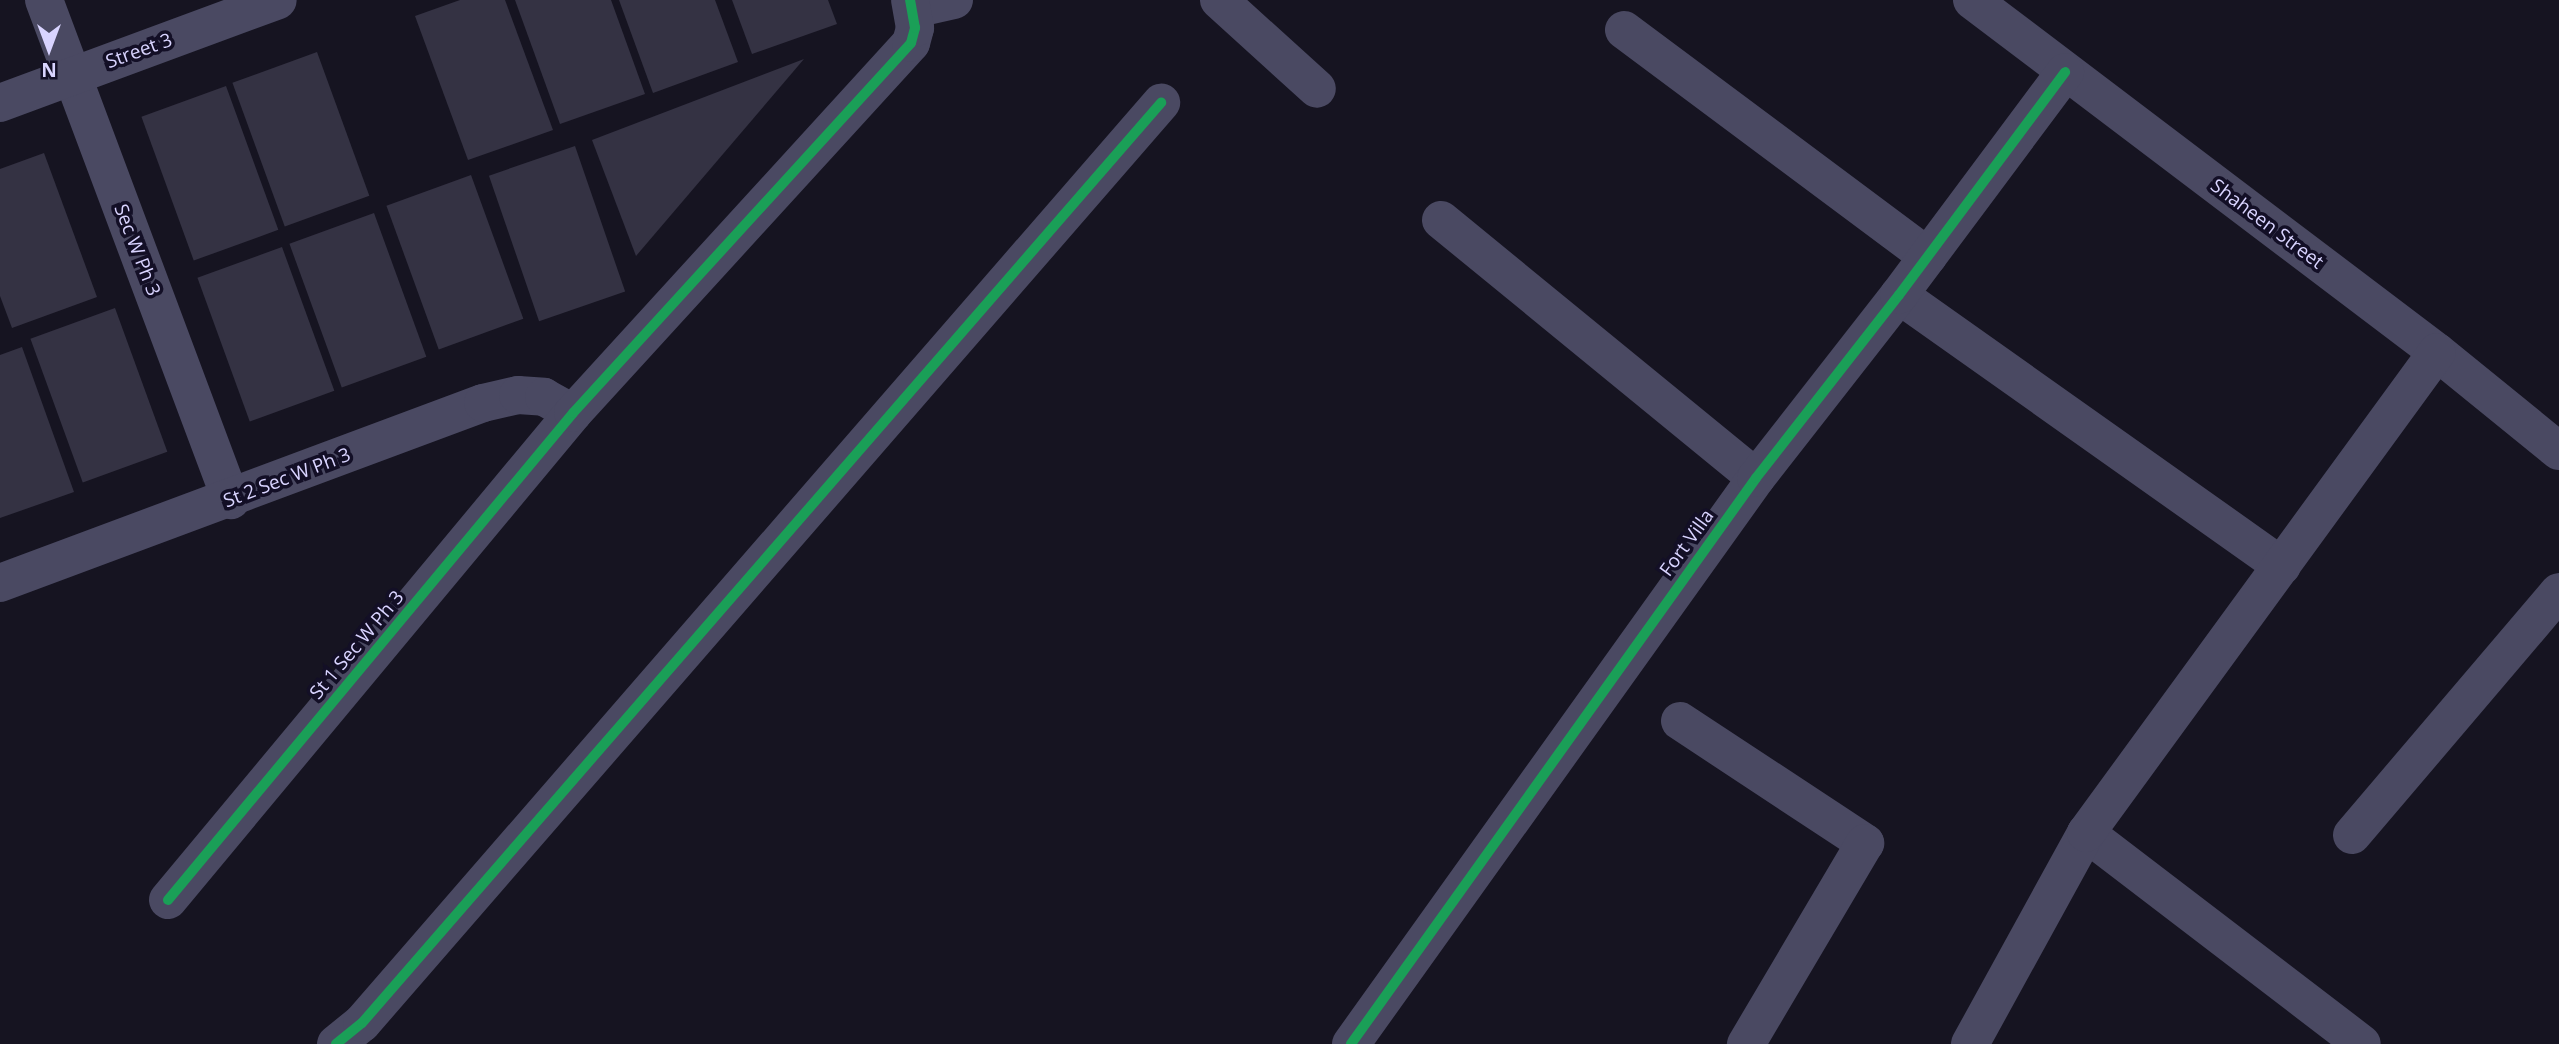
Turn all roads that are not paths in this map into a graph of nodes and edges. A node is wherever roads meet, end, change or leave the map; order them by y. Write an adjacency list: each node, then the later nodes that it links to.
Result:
1 (44, 0): 9 (street, Sec W Ph 3)
2 (278, 0): 9 (street, Street 3)
3 (954, 0): 6 (street)
4 (1219, 0): 10 (street)
5 (1972, 0): 8 (street, Shaheen Street)
6 (912, 5): 17 (street, St 1 Sec W Ph 3)
7 (1624, 30): 14 (street)
8 (2065, 72): 14 (street, Fort Villa); 16 (street, Shaheen Street)
9 (72, 76): 11 (street, Street 3); 20 (street, Sec W Ph 3)
10 (1317, 89)
11 (0, 103)
12 (1161, 103): 28 (street)
13 (1441, 220): 19 (street)
14 (1928, 257): 15 (street, Fort Villa)
15 (1899, 295): 19 (street, Fort Villa); 21 (street)
16 (2437, 352): 18 (street, Shaheen Street); 21 (street)
17 (573, 414): 20 (street, St 2 Sec W Ph 3); 27 (street, St 1 Sec W Ph 3)
18 (2559, 451)
19 (1756, 478): 29 (street, Fort Villa)
20 (230, 500): 22 (street, St 2 Sec W Ph 3)
21 (2282, 566): 25 (street)
22 (0, 583)
23 (2559, 592): 26 (street)
24 (1681, 722): 30 (street)
25 (2087, 833): 31 (street); 32 (street)
26 (2352, 835)
27 (168, 900)
28 (336, 1044)
29 (1350, 1044)
30 (1746, 1044)
31 (1970, 1044)
32 (2362, 1044)

